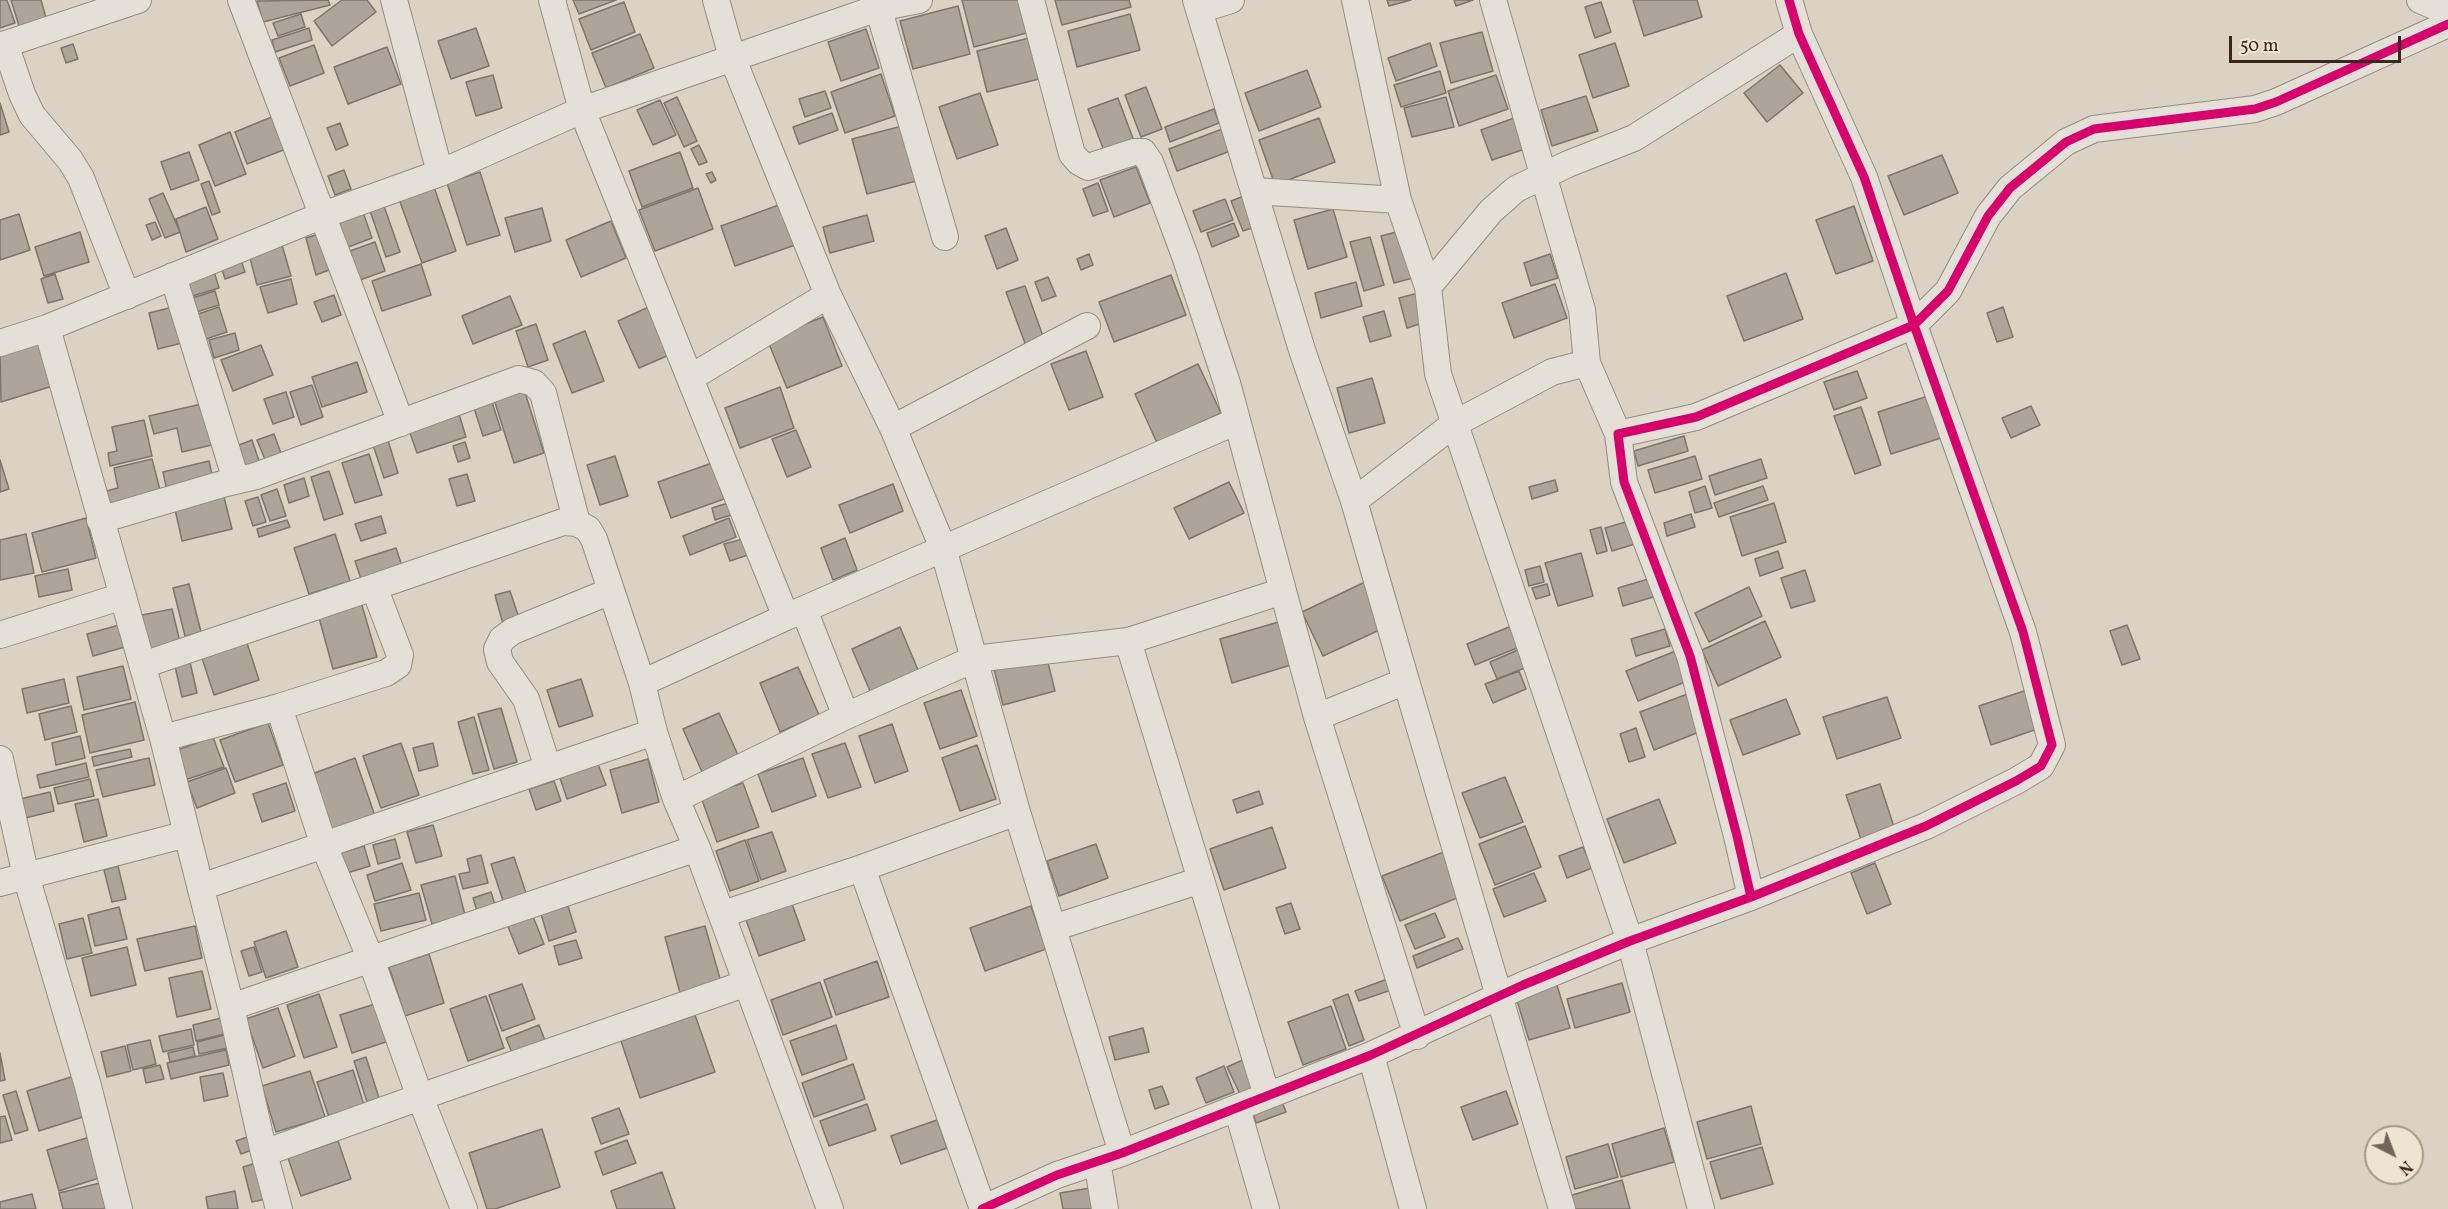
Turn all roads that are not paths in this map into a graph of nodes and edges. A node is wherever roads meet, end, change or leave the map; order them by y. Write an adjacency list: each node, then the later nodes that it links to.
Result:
1 (138, 0): 18 (street)
2 (241, 0): 25 (street)
3 (394, 0): 21 (street)
4 (552, 0): 20 (street)
5 (716, 0): 19 (street)
6 (919, 0): 13 (street)
7 (1031, 0): 37 (street)
8 (1231, 0): 14 (street)
9 (1355, 0): 24 (street)
10 (1494, 0): 22 (street)
11 (1789, 0): 17 (street)
12 (2420, 0): 15 (street)
13 (877, 4): 19 (street); 26 (street)
14 (1198, 5): 23 (street)
15 (2448, 12)
16 (2448, 24): 31 (street)
17 (1799, 34): 22 (street); 31 (street)
18 (3, 45): 30 (street)
19 (732, 57): 20 (street); 29 (street)
20 (582, 110): 21 (street); 36 (street)
21 (440, 173): 25 (street)
22 (1543, 176): 28 (street); 35 (street)
23 (1254, 191): 24 (street); 43 (street)
24 (1398, 200): 28 (street)
25 (323, 215): 27 (street); 38 (street)
26 (945, 237)
27 (173, 276): 30 (street); 42 (street)
28 (1428, 287): 39 (street)
29 (828, 295): 36 (street); 40 (street)
30 (126, 296): 33 (street)
31 (1914, 325): 41 (street); 75 (street)
32 (1087, 326): 40 (street)
33 (47, 328): 34 (street); 44 (street)
34 (0, 344)
35 (1587, 363): 39 (street); 41 (street)
36 (690, 378): 51 (street)
37 (1235, 422): 46 (street); 49 (street)
38 (401, 423): 42 (street); 45 (street)
39 (1454, 424): 43 (street); 78 (street)
40 (893, 428): 46 (street)
41 (1617, 434): 75 (street)
42 (236, 480): 44 (street)
43 (1353, 501): 56 (street)
44 (100, 520): 50 (street)
45 (577, 523): 47 (street); 48 (street)
46 (943, 548): 51 (street); 54 (street)
47 (374, 586): 55 (street); 58 (street)
48 (611, 591): 57 (street); 64 (street)
49 (1283, 591): 53 (street); 60 (street)
50 (123, 596): 52 (street); 55 (street)
51 (795, 614): 57 (street); 59 (street)
52 (0, 635)
53 (1128, 640): 54 (street); 72 (street)
54 (974, 658): 59 (street); 66 (street)
55 (143, 665): 62 (street)
56 (1406, 681): 60 (street); 81 (street)
57 (642, 683): 61 (street)
58 (279, 707): 62 (street); 68 (street)
59 (846, 716): 65 (street)
60 (1317, 717): 83 (street)
61 (654, 732): 64 (street); 65 (street)
62 (164, 738): 67 (street)
63 (0, 759): 71 (street)
64 (548, 768): 68 (street)
65 (676, 799): 69 (street)
66 (1017, 812): 70 (street); 77 (street)
67 (187, 834): 71 (street); 74 (street)
68 (324, 846): 74 (street); 79 (street)
69 (697, 848): 76 (street); 79 (street)
70 (862, 868): 76 (street); 95 (street)
71 (26, 876): 73 (street); 91 (street)
72 (1202, 880): 77 (street); 85 (street)
73 (0, 883)
74 (201, 887): 82 (street)
75 (1751, 897): 78 (street)
76 (723, 914): 80 (street)
77 (1053, 928): 89 (street)
78 (1630, 941): 81 (street); 100 (street)
79 (371, 960): 82 (street); 86 (street)
80 (747, 983): 86 (street); 94 (street)
81 (1500, 997): 83 (street); 99 (street)
82 (231, 1007): 88 (street)
83 (1417, 1036): 84 (street)
84 (1371, 1055): 85 (street); 98 (street)
85 (1268, 1096): 87 (street)
86 (420, 1097): 88 (street); 93 (street)
87 (1236, 1108): 89 (street); 97 (street)
88 (264, 1153): 92 (street)
89 (1122, 1153): 90 (street)
90 (1097, 1161): 95 (street); 96 (street)
91 (119, 1209)
92 (279, 1209)
93 (464, 1209)
94 (830, 1209)
95 (982, 1209)
96 (1105, 1209)
97 (1266, 1209)
98 (1413, 1209)
99 (1562, 1209)
100 (1701, 1209)

